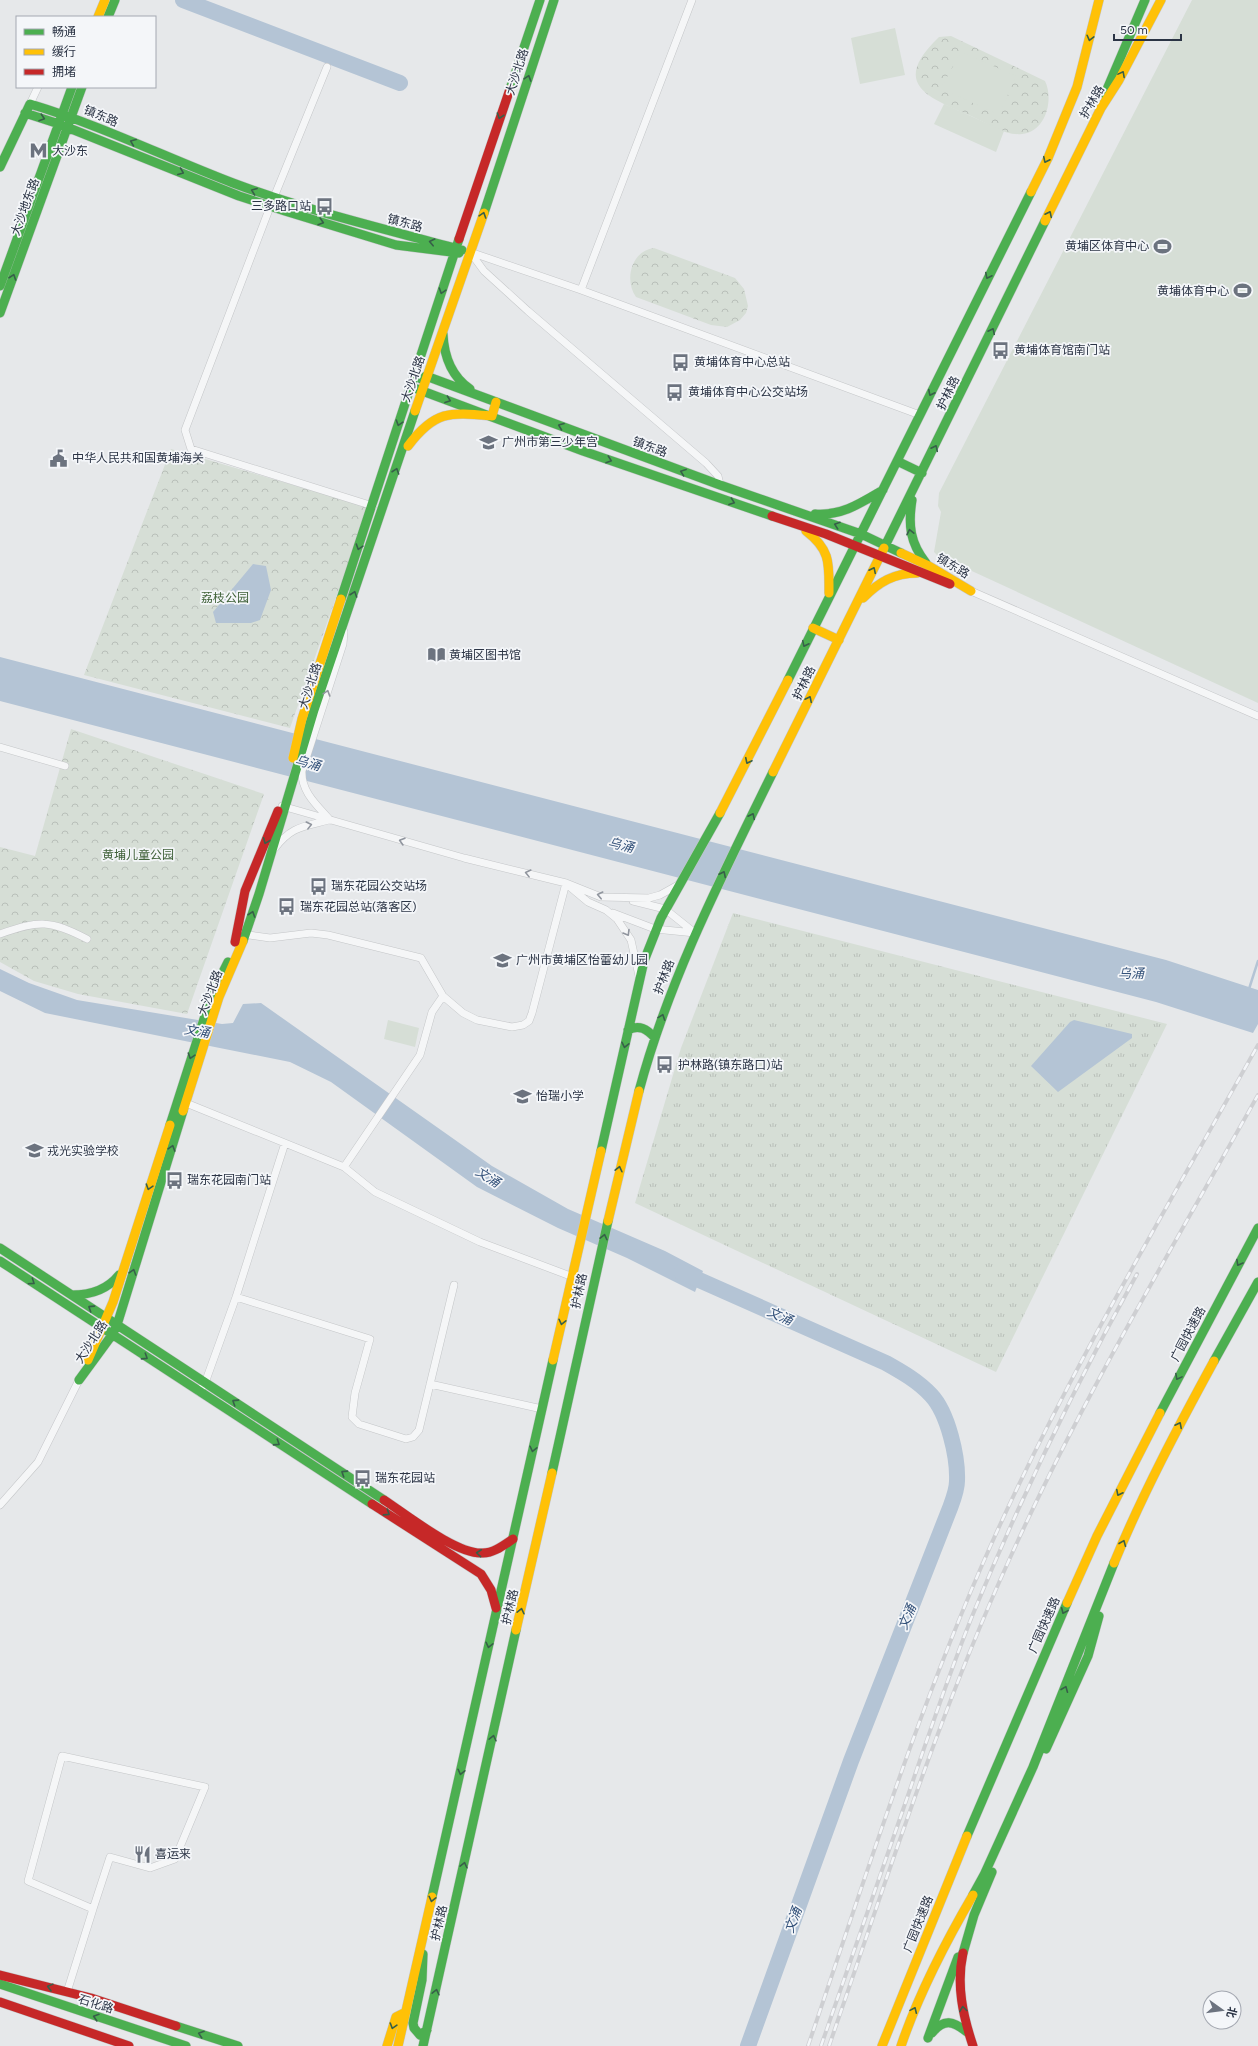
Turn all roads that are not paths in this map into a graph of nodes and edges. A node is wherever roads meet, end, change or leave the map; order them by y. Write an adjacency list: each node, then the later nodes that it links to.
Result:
1 (105, 0): 9 (main road)
2 (115, 0): 10 (main road)
3 (540, 0): 23 (main road, 大沙北路, one-way to 23)
4 (554, 0): 24 (main road, 大沙北路, one-way to 4)
5 (692, 0): 26 (street)
6 (1099, 0): 34 (main road, 护林路, one-way to 34)
7 (1146, 0): 16 (main road)
8 (1161, 0): 16 (main road, 护林路, one-way to 8)
9 (98, 16)
10 (108, 16)
11 (327, 67): 21 (street)
12 (38, 88): 15 (street)
13 (72, 88): 18 (main road, 大沙地东路)
14 (81, 88): 18 (main road, 大沙地东路)
15 (30, 104): 17 (main road); 18 (main road, 镇东路)
16 (1101, 108): 38 (main road, 护林路, one-way to 16)
17 (25, 113): 19 (main road, 镇东路, one-way to 19); 20 (main road)
18 (67, 115): 19 (main road, 大沙地东路); 21 (main road, 镇东路, one-way to 18)
19 (63, 125): 22 (main road, 镇东路, one-way to 22); 25 (main road, 大沙地东路); 27 (main road, 大沙地东路, one-way to 19)
20 (0, 167)
21 (274, 197): 22 (street); 23 (main road, 镇东路, one-way to 21)
22 (270, 207): 23 (main road, 镇东路, one-way to 23); 42 (street)
23 (455, 251): 24 (main road, 镇东路); 30 (main road, 大沙北路, one-way to 30)
24 (470, 252): 26 (street); 28 (main road, 大沙北路); 39 (street)
25 (0, 286)
26 (581, 290): 34 (street)
27 (0, 313)
28 (444, 331): 29 (main road, 大沙北路); 32 (main road)
29 (426, 376): 30 (main road); 31 (main road, 大沙北路); 32 (main road, 镇东路)
30 (411, 386): 31 (main road, 镇东路); 42 (main road, 大沙北路, one-way to 42)
31 (421, 391): 35 (main road, 镇东路, one-way to 35); 36 (main road, 大沙北路)
32 (486, 398): 33 (main road, 镇东路)
33 (496, 402): 35 (main road); 39 (main road, 镇东路, one-way to 33)
34 (920, 415): 37 (main road, 护林路)
35 (492, 416): 36 (main road); 44 (main road, 镇东路, one-way to 44)
36 (402, 454): 56 (main road, 大沙北路, one-way to 36)
37 (897, 461): 38 (main road); 41 (main road, 护林路)
38 (922, 473): 40 (main road, 护林路)
39 (720, 485): 43 (main road, 镇东路)
40 (915, 487): 47 (main road, 护林路); 49 (main road, one-way to 40)
41 (883, 490): 43 (main road); 45 (main road, 护林路)
42 (373, 506): 59 (main road, 大沙北路, one-way to 59)
43 (800, 512): 45 (main road, 镇东路, one-way to 43)
44 (796, 524): 46 (main road, 镇东路); 51 (main road)
45 (861, 534): 46 (main road, 护林路); 47 (main road, 镇东路)
46 (855, 545): 48 (main road, 镇东路); 51 (main road, 护林路)
47 (886, 545): 48 (main road, 护林路); 49 (main road, 镇东路)
48 (881, 555): 49 (main road, 镇东路); 52 (main road, 护林路, one-way to 48)
49 (926, 569): 50 (main road, 镇东路); 52 (main road)
50 (971, 591): 55 (street)
51 (829, 597): 53 (main road, 护林路)
52 (856, 605): 54 (main road, 护林路)
53 (813, 628): 54 (main road); 64 (main road, 护林路, one-way to 64)
54 (839, 640): 69 (main road, 护林路, one-way to 54)
55 (1258, 716)
56 (311, 732): 59 (main road, 大沙北路); 61 (street)
57 (0, 747): 58 (street)
58 (65, 766)
59 (288, 786): 60 (main road, 大沙北路)
60 (283, 806): 61 (street); 62 (main road, 大沙北路); 71 (main road, 大沙北路, one-way to 71)
61 (330, 820): 62 (street, one-way to 61); 63 (street, one-way to 61)
62 (271, 853): 71 (main road, 大沙北路, one-way to 62)
63 (566, 882): 65 (street, one-way to 63); 67 (street); 74 (street)
64 (678, 885): 65 (street); 66 (main road, 护林路)
65 (622, 898): 66 (street)
66 (665, 909): 68 (main road, 护林路); 69 (street)
67 (606, 910): 68 (street); 73 (street, one-way to 73)
68 (656, 930): 69 (street); 73 (main road, 护林路)
69 (695, 933): 76 (main road, 护林路, one-way to 69)
70 (0, 934): 72 (street)
71 (242, 934): 74 (street); 77 (main road, 大沙北路); 77 (main road, 大沙北路, one-way to 77)
72 (88, 939)
73 (640, 979): 75 (main road, 护林路)
74 (443, 996): 80 (street)
75 (628, 1030): 76 (main road); 85 (main road, 护林路, one-way to 85)
76 (655, 1038): 111 (main road, 护林路, one-way to 76)
77 (191, 1071): 78 (main road, 大沙北路); 84 (main road, 大沙北路, one-way to 84)
78 (186, 1103): 79 (street); 91 (main road, 大沙北路, one-way to 78)
79 (285, 1143): 80 (street); 89 (street)
80 (344, 1167): 85 (street)
81 (1258, 1228): 120 (main road, 广园快速路, one-way to 120)
82 (0, 1248): 88 (main road)
83 (0, 1261): 92 (main road, one-way to 92)
84 (123, 1270): 88 (main road); 90 (main road, 大沙北路)
85 (573, 1277): 98 (main road, 护林路, one-way to 98)
86 (1258, 1282): 101 (main road, one-way to 86)
87 (454, 1285): 96 (street)
88 (70, 1294): 90 (main road, one-way to 88)
89 (236, 1297): 95 (street); 96 (street)
90 (107, 1318): 91 (main road); 92 (main road, 大沙北路)
91 (117, 1325): 93 (main road, 大沙北路); 95 (main road)
92 (102, 1329): 93 (main road); 94 (main road, 大沙北路)
93 (112, 1335): 94 (main road, 大沙北路); 97 (main road, one-way to 97)
94 (79, 1380): 99 (street)
95 (205, 1383): 97 (street); 100 (main road, one-way to 95)
96 (430, 1384): 98 (street)
97 (199, 1392): 102 (main road, one-way to 102)
98 (542, 1409): 100 (main road, 护林路, one-way to 100)
99 (0, 1505)
100 (513, 1539): 102 (main road, 护林路)
101 (1115, 1562): 104 (main road); 121 (main road, one-way to 101)
102 (497, 1611): 105 (main road, 护林路, one-way to 105)
103 (92, 1909): 103 (street); 108 (street)
104 (972, 1916): 112 (main road, one-way to 104); 113 (main road)
105 (422, 1941): 110 (main road, 护林路); 111 (main road)
106 (0, 1975): 108 (main road, one-way to 106)
107 (0, 1984): 115 (main road, 石化路, one-way to 107)
108 (67, 1992): 116 (main road, one-way to 108)
109 (0, 2002): 114 (main road)
110 (406, 2012): 117 (main road, one-way to 117); 118 (main road, 护林路)
111 (427, 2030): 119 (main road, 护林路)
112 (967, 2032): 113 (main road); 122 (main road)
113 (927, 2042)
114 (129, 2046)
115 (186, 2046)
116 (238, 2046)
117 (387, 2046)
118 (398, 2046)
119 (423, 2046)
120 (882, 2046)
121 (901, 2046)
122 (973, 2046)

